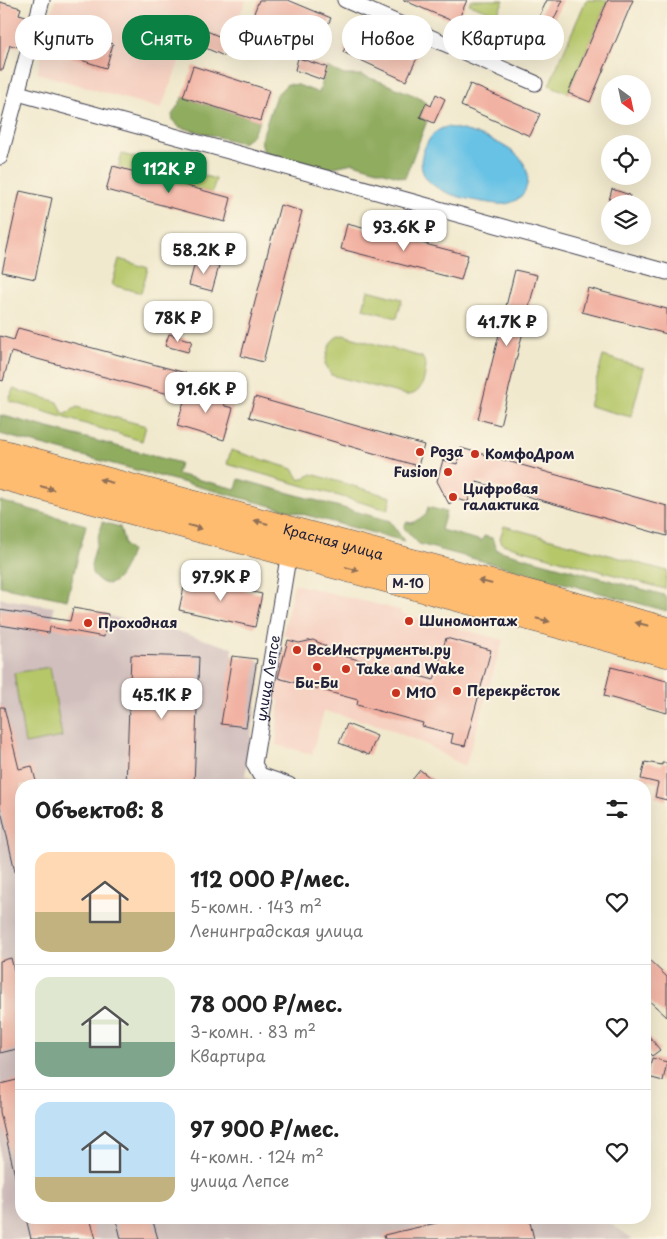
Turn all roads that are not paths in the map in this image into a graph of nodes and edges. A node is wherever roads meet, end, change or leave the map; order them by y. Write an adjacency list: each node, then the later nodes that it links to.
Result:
1 (42, 0): 4 (street)
2 (345, 0): 3 (street)
3 (535, 84)
4 (18, 93): 5 (street); 6 (street)
5 (0, 156)
6 (667, 272)
7 (0, 452): 10 (highway, Красная улица / М-10, one-way to 7)
8 (0, 475): 9 (highway, Красная улица / М-10, one-way to 9)
9 (289, 552): 11 (highway, Красная улица / М-10, one-way to 11); 12 (street, улица Лепсе)
10 (667, 630)
11 (667, 653)
12 (272, 779)

